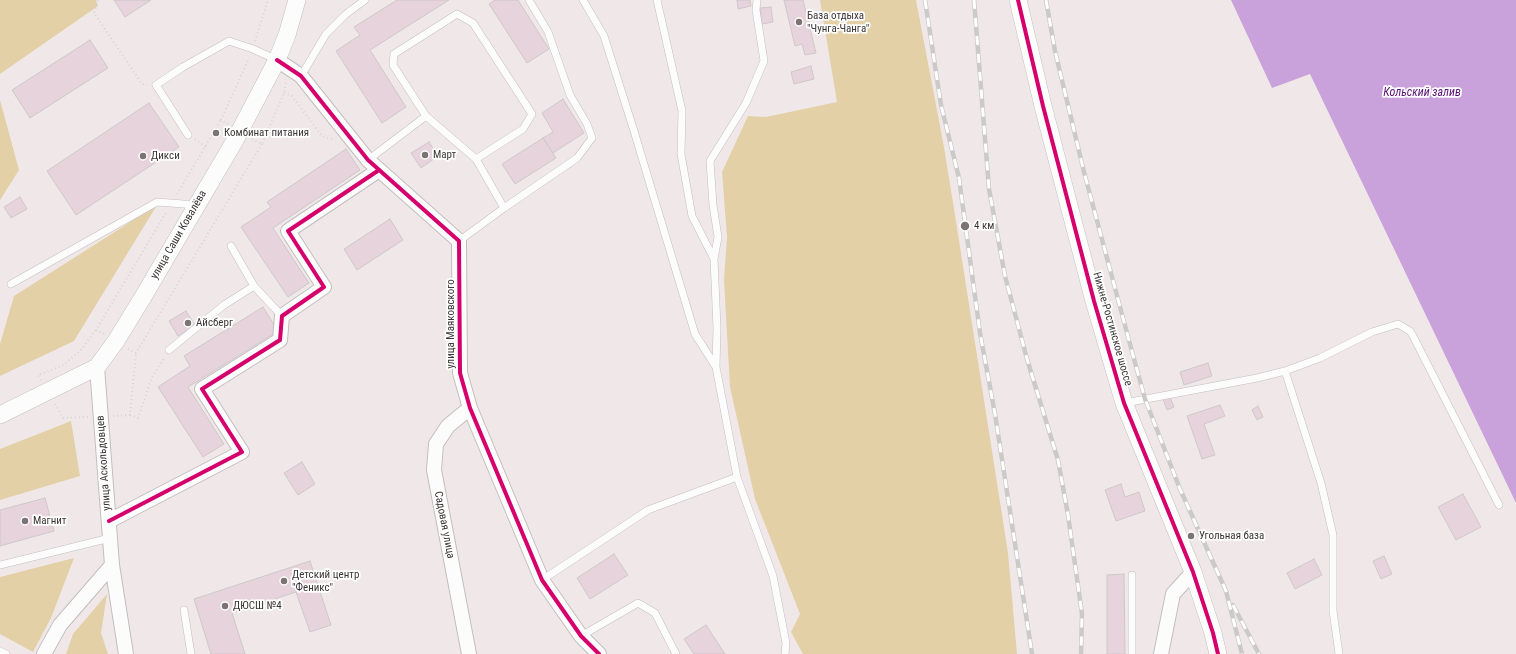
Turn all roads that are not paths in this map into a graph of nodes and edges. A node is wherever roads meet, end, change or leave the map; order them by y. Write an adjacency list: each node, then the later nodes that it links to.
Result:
1 (297, 0): 8 (street, улица Саши Ковалёва)
2 (365, 0): 9 (lane)
3 (529, 0): 16 (lane)
4 (583, 0): 25 (lane)
5 (657, 0): 19 (lane)
6 (757, 0): 19 (lane)
7 (1018, 0): 27 (street, Нижне-Ростинское шоссе)
8 (277, 60): 9 (street); 11 (lane); 15 (street, улица Саши Ковалёва)
9 (301, 76): 13 (street)
10 (426, 116): 12 (lane); 12 (lane); 13 (lane)
11 (188, 134)
12 (476, 159): 16 (lane)
13 (368, 160): 14 (street)
14 (379, 170): 17 (street); 22 (street)
15 (196, 205): 20 (lane); 24 (street, улица Саши Ковалёва)
16 (504, 208): 17 (lane)
17 (459, 241): 28 (street, улица Маяковского)
18 (231, 246): 21 (lane)
19 (714, 259): 25 (lane)
20 (11, 284)
21 (254, 286): 22 (lane); 23 (lane)
22 (282, 316): 32 (street)
23 (169, 350)
24 (96, 367): 29 (street, улица Саши Ковалёва); 32 (street, улица Аскольдовцев)
25 (716, 367): 30 (lane)
26 (1284, 371): 27 (lane); 31 (lane); 53 (lane)
27 (1124, 403): 36 (street, Нижне-Ростинское шоссе)
28 (470, 408): 38 (street, улица Маяковского); 46 (street, Садовая улица)
29 (0, 415)
30 (737, 477): 38 (lane); 49 (lane)
31 (1499, 505)
32 (109, 521): 33 (street, улица Аскольдовцев)
33 (110, 538): 34 (lane); 35 (street, улица Аскольдовцев)
34 (0, 565)
35 (112, 565): 43 (street); 44 (street, улица Аскольдовцев)
36 (1193, 572): 51 (street); 52 (street, Нижне-Ростинское шоссе)
37 (1132, 575): 50 (lane)
38 (542, 580): 40 (street, улица Маяковского)
39 (184, 610): 45 (lane)
40 (581, 636): 47 (street, улица Маяковского); 48 (lane)
41 (0, 651): 42 (lane)
42 (6, 654)
43 (44, 654)
44 (126, 654)
45 (191, 654)
46 (469, 654)
47 (599, 654)
48 (676, 654)
49 (785, 654)
50 (1132, 654)
51 (1161, 654)
52 (1218, 654)
53 (1338, 654)

